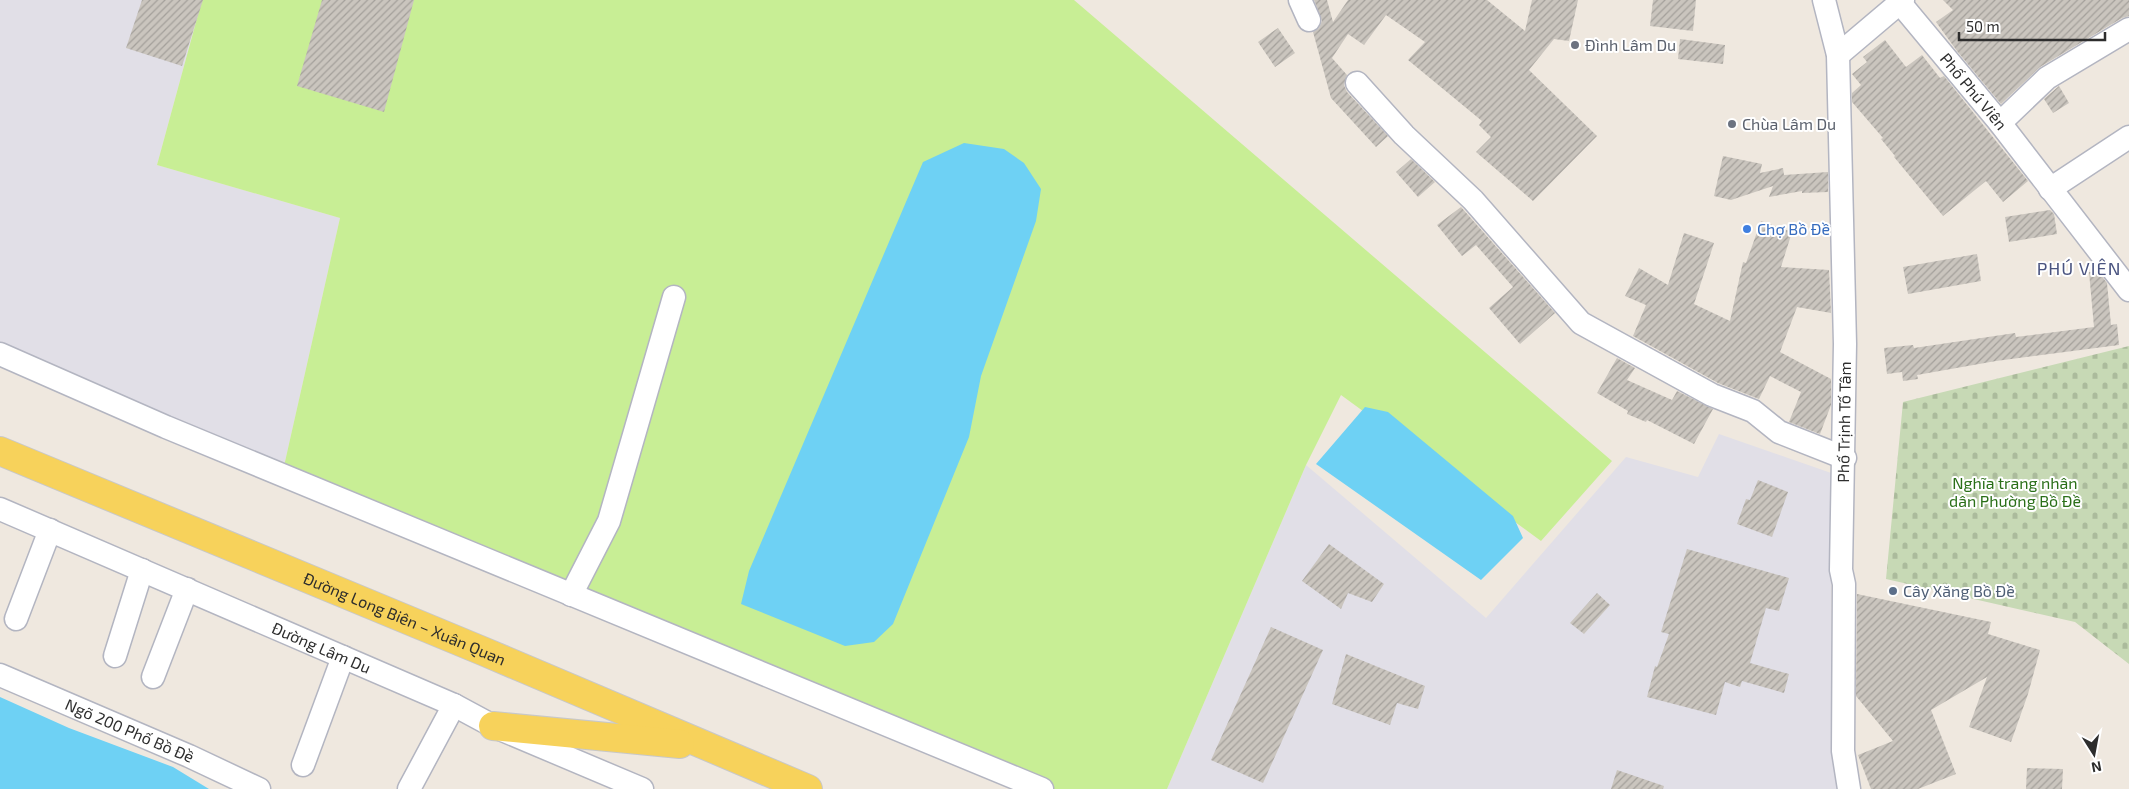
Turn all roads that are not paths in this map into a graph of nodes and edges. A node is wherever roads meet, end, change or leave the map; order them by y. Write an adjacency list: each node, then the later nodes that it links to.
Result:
1 (1824, 0): 4 (street)
2 (1901, 1): 4 (street, Phố Phú Viên); 6 (street, Phố Phú Viên)
3 (2129, 30): 6 (street)
4 (1838, 54): 13 (street, Phố Trịnh Tố Tâm)
5 (1357, 83): 13 (street)
6 (2000, 123): 8 (street, Phố Phú Viên)
7 (2129, 137): 8 (street)
8 (2050, 189): 9 (street, Phố Phú Viên)
9 (2129, 290)
10 (674, 297): 18 (street)
11 (0, 354): 18 (street)
12 (0, 451): 26 (main road, Đường Long Biên – Xuân Quan)
13 (1845, 458): 34 (street, Phố Trịnh Tố Tâm)
14 (0, 509): 15 (street, Đường Lâm Du)
15 (50, 530): 16 (street, Đường Lâm Du); 19 (street)
16 (142, 570): 17 (street, Đường Lâm Du); 20 (street)
17 (187, 590): 21 (street, Đường Lâm Du); 23 (street)
18 (570, 595): 33 (street)
19 (16, 619)
20 (115, 656)
21 (343, 657): 24 (street, Đường Lâm Du); 27 (street)
22 (0, 675): 29 (street, Ngõ 200 Phố Bồ Đề)
23 (153, 677)
24 (454, 705): 25 (street, Đường Lâm Du); 30 (street)
25 (493, 726): 26 (main road); 28 (street, Đường Lâm Du)
26 (708, 747): 32 (main road, Đường Long Biên – Xuân Quan)
27 (303, 765)
28 (610, 783): 31 (street, Đường Lâm Du)
29 (259, 789)
30 (409, 789)
31 (642, 789)
32 (808, 789)
33 (1042, 789)
34 (1848, 789)

